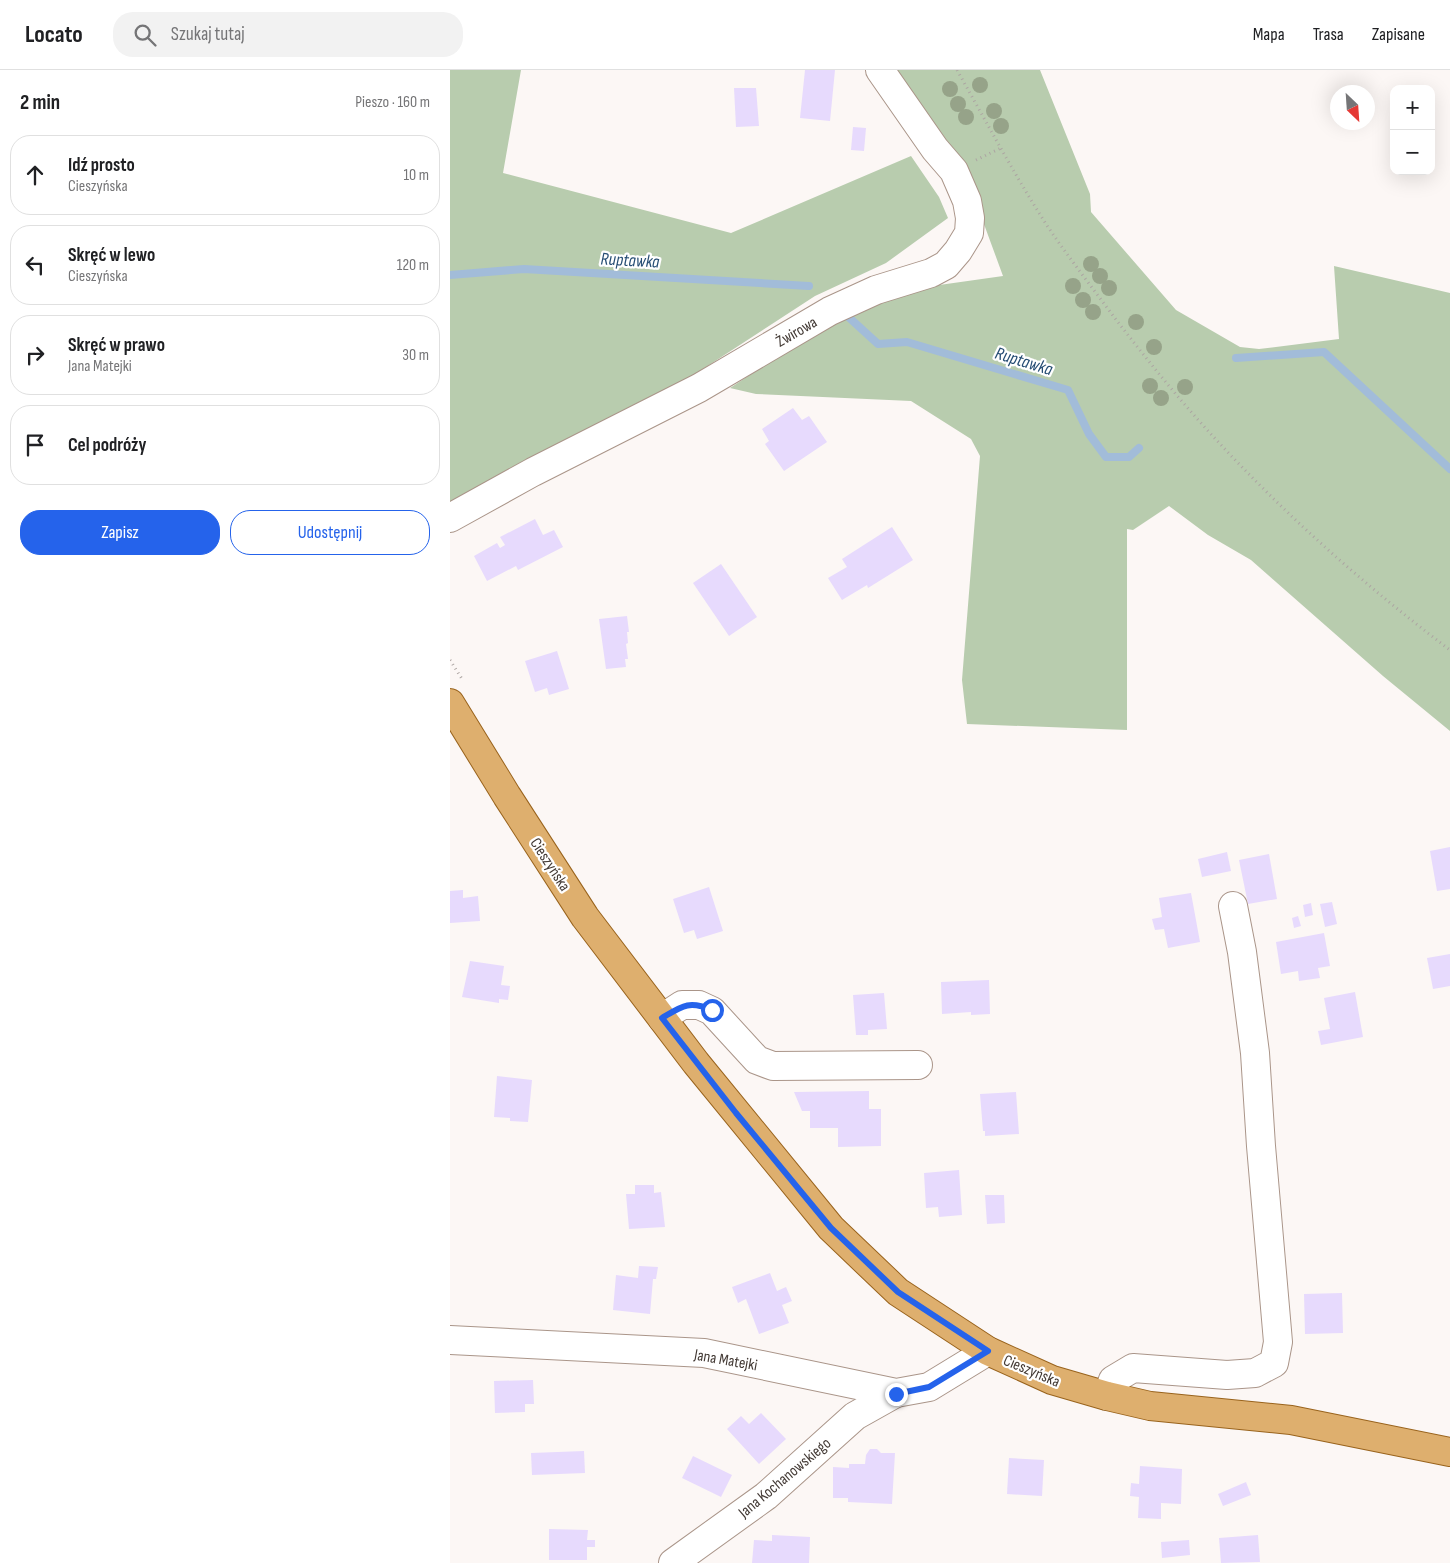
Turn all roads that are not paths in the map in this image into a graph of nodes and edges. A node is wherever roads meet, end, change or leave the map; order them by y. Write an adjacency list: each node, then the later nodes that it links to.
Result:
1 (880, 70): 2 (street, Żwirowa)
2 (450, 518)
3 (458, 694): 5 (main road, Cieszyńska)
4 (1233, 906): 10 (street)
5 (662, 1018): 6 (street); 8 (main road, Cieszyńska)
6 (918, 1065)
7 (450, 1340): 9 (street, Jana Matejki)
8 (988, 1351): 9 (street, Jana Matejki); 10 (main road, Cieszyńska)
9 (896, 1394): 12 (street, Jana Kochanowskiego)
10 (1106, 1396): 11 (main road, Cieszyńska)
11 (1450, 1452)
12 (673, 1563)

